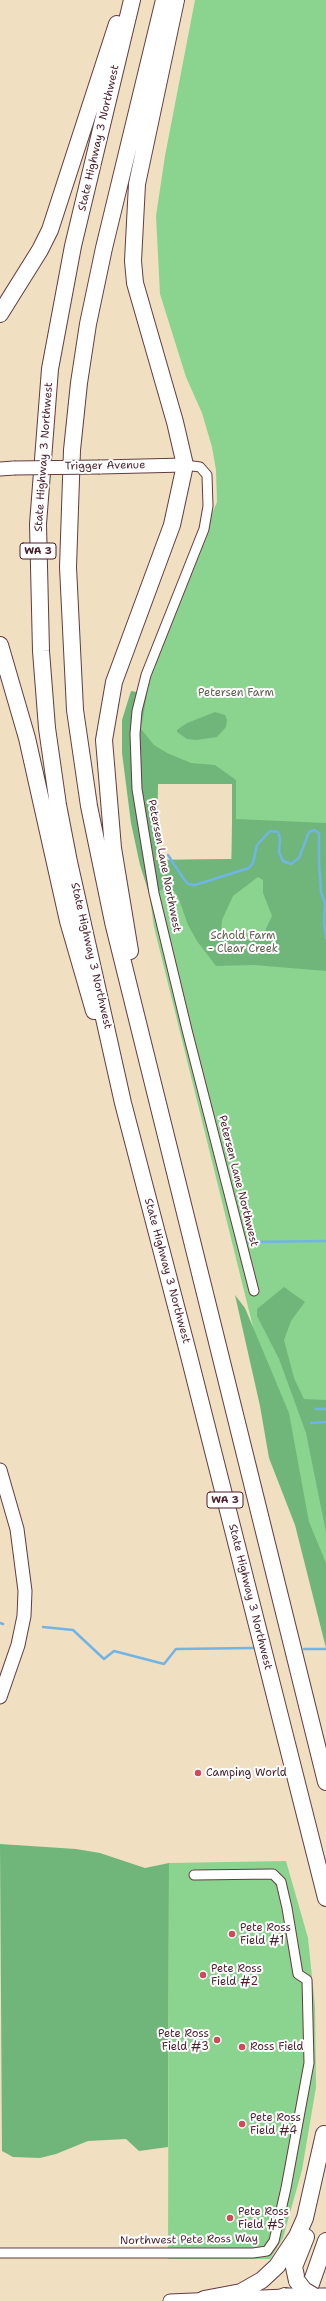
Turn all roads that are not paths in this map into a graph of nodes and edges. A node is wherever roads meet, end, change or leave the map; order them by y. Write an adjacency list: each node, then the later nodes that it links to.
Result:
1 (125, 0): 5 (highway)
2 (132, 0): 10 (highway, State Highway 3 Northwest / WA 3)
3 (164, 0): 9 (highway, WA 3)
4 (176, 0): 6 (highway)
5 (0, 314)
6 (185, 465): 7 (main road, Trigger Avenue, bridge); 9 (highway); 11 (street, Petersen Lane Northwest)
7 (0, 468)
8 (0, 645): 10 (highway)
9 (145, 1052): 14 (highway, WA 3)
10 (123, 1103): 16 (highway, State Highway 3 Northwest / WA 3)
11 (254, 1291)
12 (0, 1470): 13 (main road)
13 (0, 1697)
14 (326, 1782)
15 (194, 1875): 19 (street, Northwest Pete Ross Way)
16 (326, 1898)
17 (325, 2128): 20 (highway, bridge); 21 (highway)
18 (326, 2241): 20 (highway)
19 (0, 2253)
20 (315, 2298): 22 (highway, bridge)
21 (204, 2299): 22 (main road); 23 (main road)
22 (280, 2299)
23 (170, 2301)

